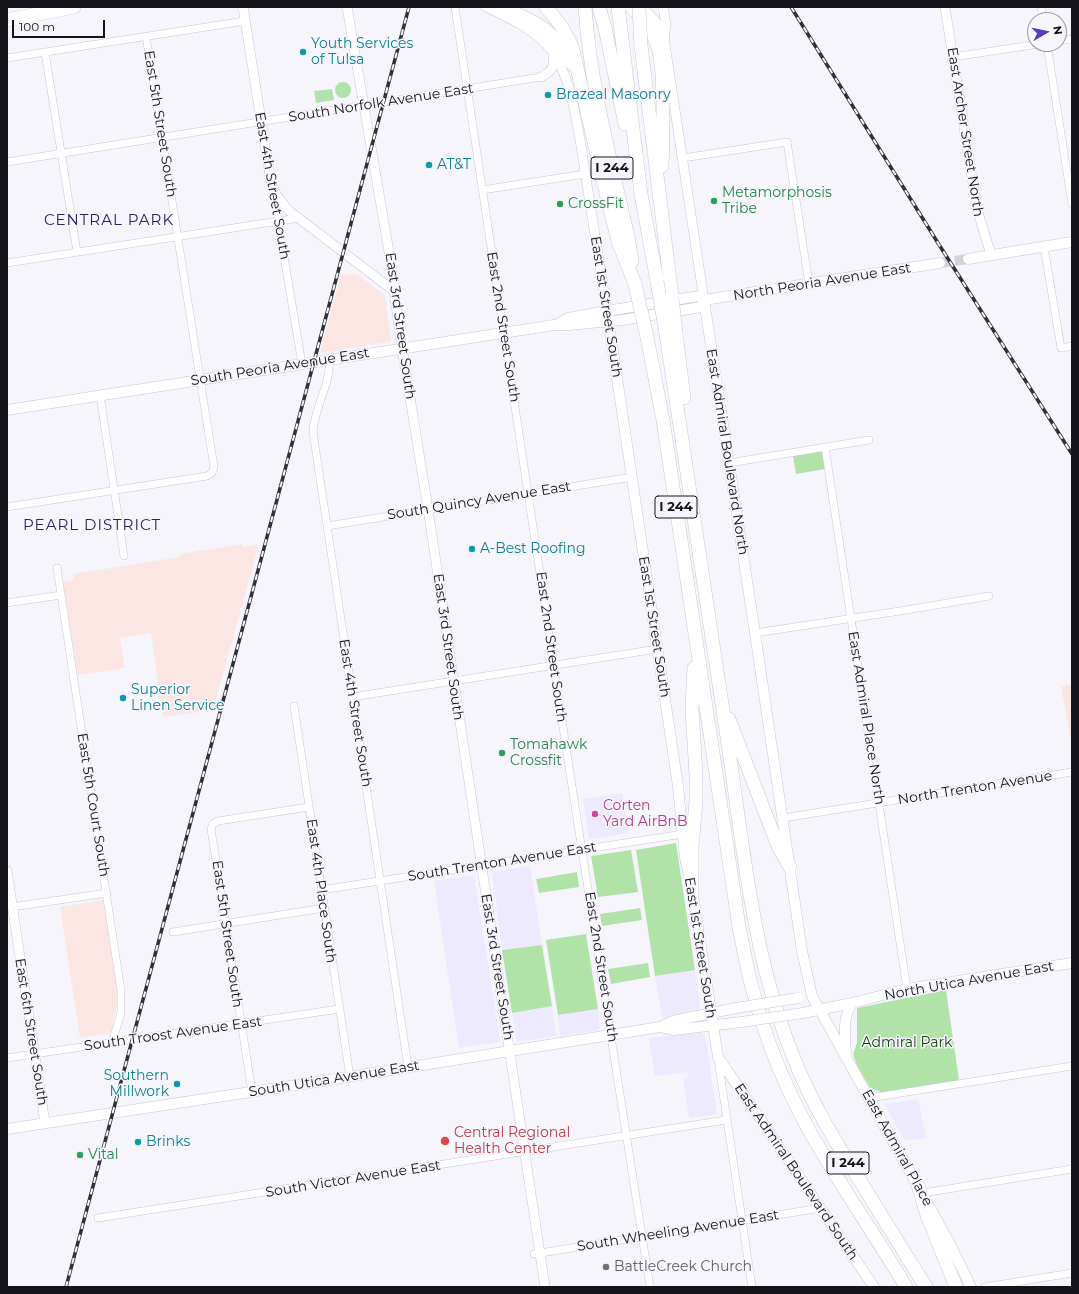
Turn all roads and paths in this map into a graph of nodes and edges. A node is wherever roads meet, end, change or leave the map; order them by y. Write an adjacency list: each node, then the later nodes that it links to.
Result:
1 (74, 7): 16 (highway)
2 (242, 7): 17 (street, East 4th Street South)
3 (347, 7): 31 (street, East 3rd Street South)
4 (455, 7): 29 (street, East 2nd Street South)
5 (486, 7): 21 (street, East 1st Street South)
6 (501, 7): 28 (highway)
7 (546, 7): 28 (highway)
8 (585, 7): 30 (highway, I 244)
9 (595, 7): 30 (highway)
10 (599, 7): 40 (highway)
11 (618, 7): 40 (highway)
12 (631, 7): 42 (highway)
13 (639, 7): 19 (main road); 42 (highway, bridge)
14 (663, 7): 19 (street, East Admiral Boulevard North)
15 (944, 7): 24 (street, East Archer Street North)
16 (7, 20)
17 (245, 21): 18 (street); 32 (street, East 4th Street South)
18 (146, 36): 22 (street); 33 (street, East 5th Street South)
19 (664, 38): 35 (street, East Admiral Boulevard North)
20 (1027, 46): 24 (street)
21 (552, 50): 26 (street, East 1st Street South); 27 (street)
22 (45, 52): 25 (street); 34 (street)
23 (1048, 52): 41 (street)
24 (952, 57): 49 (street, East Archer Street North)
25 (7, 58)
26 (565, 76): 27 (street); 37 (street, East 1st Street South)
27 (541, 77): 29 (street, South Norfolk Avenue East)
28 (581, 81): 54 (highway)
29 (466, 90): 31 (street, South Norfolk Avenue East); 39 (street, East 2nd Street South)
30 (597, 98): 54 (highway, I 244)
31 (363, 105): 32 (street, South Norfolk Avenue East); 56 (street, East 3rd Street South)
32 (261, 121): 33 (street, South Norfolk Avenue East); 38 (street, East 4th Street South)
33 (162, 137): 34 (street, South Norfolk Avenue East); 45 (street, East 5th Street South)
34 (62, 153): 36 (street, South Norfolk Avenue East); 48 (street)
35 (683, 158): 55 (street); 57 (street, East Admiral Boulevard North)
36 (7, 162)
37 (585, 174): 39 (street); 58 (street, East 1st Street South)
38 (270, 177): 43 (street); 44 (street, East 4th Street South)
39 (482, 190): 59 (street, East 2nd Street South)
40 (641, 194): 53 (highway)
41 (1072, 204)
42 (660, 208): 53 (highway)
43 (298, 218): 44 (street); 56 (street)
44 (278, 221): 45 (street); 63 (street, East 4th Street South)
45 (178, 237): 48 (street); 64 (street, East 5th Street South)
46 (1072, 242): 47 (main road)
47 (1044, 247): 49 (main road); 60 (street)
48 (77, 252): 51 (street)
49 (991, 255): 50 (main road)
50 (968, 259)
51 (7, 263)
52 (940, 263): 55 (main road, North Peoria Avenue East)
53 (663, 280): 88 (highway, I 244, bridge)
54 (635, 284): 83 (highway, I 244, bridge)
55 (809, 284): 57 (main road, North Peoria Avenue East)
56 (394, 291): 61 (street, East 3rd Street South)
57 (704, 300): 58 (main road, South Peoria Avenue East); 69 (main road, East Admiral Boulevard North)
58 (608, 316): 59 (main road, South Peoria Avenue East); 70 (main road, East 1st Street South)
59 (504, 332): 61 (main road, South Peoria Avenue East); 72 (street, East 2nd Street South)
60 (1072, 346)
61 (402, 348): 62 (main road, South Peoria Avenue East); 74 (street, East 3rd Street South)
62 (328, 360): 63 (main road, South Peoria Avenue East); 75 (street, East 4th Street South)
63 (302, 364): 64 (main road, South Peoria Avenue East)
64 (201, 380): 65 (main road, South Peoria Avenue East); 71 (street, East 5th Street South)
65 (100, 395): 66 (main road, South Peoria Avenue East); 71 (street)
66 (7, 410)
67 (869, 440): 68 (street)
68 (825, 447): 69 (street); 81 (street, East Admiral Place North)
69 (729, 462): 82 (main road, East Admiral Boulevard North)
70 (632, 477): 72 (street, South Quincy Avenue East); 84 (main road, East 1st Street South)
71 (115, 490): 73 (street); 76 (street)
72 (528, 494): 74 (street, South Quincy Avenue East); 85 (street, East 2nd Street South)
73 (7, 507)
74 (428, 510): 75 (street, South Quincy Avenue East); 86 (street, East 3rd Street South)
75 (326, 526): 87 (street, East 4th Street South)
76 (124, 556)
77 (57, 568): 78 (street, East 5th Court South)
78 (61, 595): 80 (street); 102 (street, East 5th Court South)
79 (989, 596): 81 (street)
80 (7, 603)
81 (851, 618): 82 (street); 91 (street, East Admiral Place North)
82 (755, 633): 93 (main road, East Admiral Boulevard North)
83 (696, 640): 100 (highway); 146 (highway, I 244)
84 (657, 649): 85 (street); 94 (main road, East 1st Street South)
85 (554, 665): 86 (street); 95 (street, East 2nd Street South)
86 (453, 680): 87 (street); 96 (street, East 3rd Street South)
87 (352, 697): 99 (street, East 4th Street South)
88 (721, 698): 97 (highway); 147 (highway, I 244)
89 (294, 706): 92 (street, East 4th Place South)
90 (1072, 772): 91 (street, North Trenton Avenue)
91 (879, 803): 93 (street, North Trenton Avenue); 108 (street, East Admiral Place North)
92 (309, 807): 101 (street, East 4th Place South); 105 (street, East 5th Street South)
93 (782, 818): 97 (main road, East Admiral Boulevard North)
94 (683, 834): 95 (street, South Trenton Avenue East); 100 (main road, East 1st Street South)
95 (582, 850): 96 (street, South Trenton Avenue East); 117 (street, East 2nd Street South)
96 (481, 865): 99 (street, South Trenton Avenue East); 119 (street, East 3rd Street South)
97 (790, 867): 109 (main road)
98 (7, 871): 104 (street, East 6th Street South)
99 (380, 881): 101 (street, South Trenton Avenue East); 125 (street, East 4th Street South)
100 (692, 889): 113 (main road, East 1st Street South)
101 (321, 890): 103 (street, East 4th Place South)
102 (107, 893): 104 (street); 118 (street, East 5th Court South)
103 (324, 908): 105 (street); 111 (street, East 4th Place South)
104 (11, 914): 120 (street, East 6th Street South)
105 (226, 923): 106 (street); 114 (street, East 5th Street South)
106 (173, 932)
107 (1072, 963): 108 (main road, North Utica Avenue East)
108 (907, 989): 110 (main road, North Utica Avenue East)
109 (812, 996): 112 (main road); 113 (main road, South Utica Avenue East, bridge)
110 (852, 1004): 112 (main road, North Utica Avenue East); 121 (main road)
111 (339, 1009): 114 (street, South Troost Avenue East); 126 (street, East 4th Place South)
112 (820, 1010): 115 (main road, South Utica Avenue East, bridge); 121 (main road, East Admiral Place)
113 (710, 1012): 115 (main road, East 1st Street South); 116 (main road, South Utica Avenue East)
114 (240, 1024): 118 (street, South Troost Avenue East); 127 (street, East 5th Street South)
115 (712, 1026): 116 (main road, South Utica Avenue East); 122 (main road, East 1st Street South)
116 (660, 1027): 117 (main road, South Utica Avenue East)
117 (611, 1035): 119 (main road, South Utica Avenue East); 132 (street, East 2nd Street South)
118 (112, 1043): 120 (street, South Troost Avenue East)
119 (510, 1051): 125 (main road, South Utica Avenue East); 133 (street, East 3rd Street South)
120 (34, 1054): 123 (street, South Troost Avenue East); 130 (street, East 6th Street South)
121 (846, 1056): 128 (main road, East Admiral Place)
122 (718, 1057): 129 (street, East 1st Street South); 136 (main road, East Admiral Boulevard South)
123 (7, 1058)
124 (1072, 1066): 128 (street)
125 (408, 1067): 126 (main road, South Utica Avenue East)
126 (350, 1077): 127 (main road, South Utica Avenue East)
127 (252, 1092): 130 (main road, South Utica Avenue East)
128 (869, 1098): 135 (main road, East Admiral Place)
129 (726, 1120): 132 (street, South Victor Avenue East); 138 (street, East 1st Street South)
130 (45, 1123): 131 (main road, South Utica Avenue East)
131 (7, 1129)
132 (627, 1136): 133 (street, South Victor Avenue East); 139 (street, East 2nd Street South)
133 (525, 1152): 137 (street, South Victor Avenue East); 140 (street, East 3rd Street South)
134 (1072, 1170): 135 (street)
135 (920, 1189): 148 (highway); 149 (main road, East Admiral Place)
136 (821, 1208): 138 (street, South Wheeling Avenue East); 145 (main road, East Admiral Boulevard South)
137 (98, 1218)
138 (742, 1222): 139 (street, South Wheeling Avenue East); 144 (street, East 1st Street South)
139 (642, 1237): 140 (street, South Wheeling Avenue East); 143 (street, East 2nd Street South)
140 (537, 1254): 142 (street, East 3rd Street South)
141 (1072, 1273): 150 (street)
142 (545, 1287)
143 (650, 1287)
144 (752, 1287)
145 (874, 1287)
146 (906, 1287)
147 (926, 1287)
148 (956, 1287)
149 (971, 1287)
150 (985, 1287)

